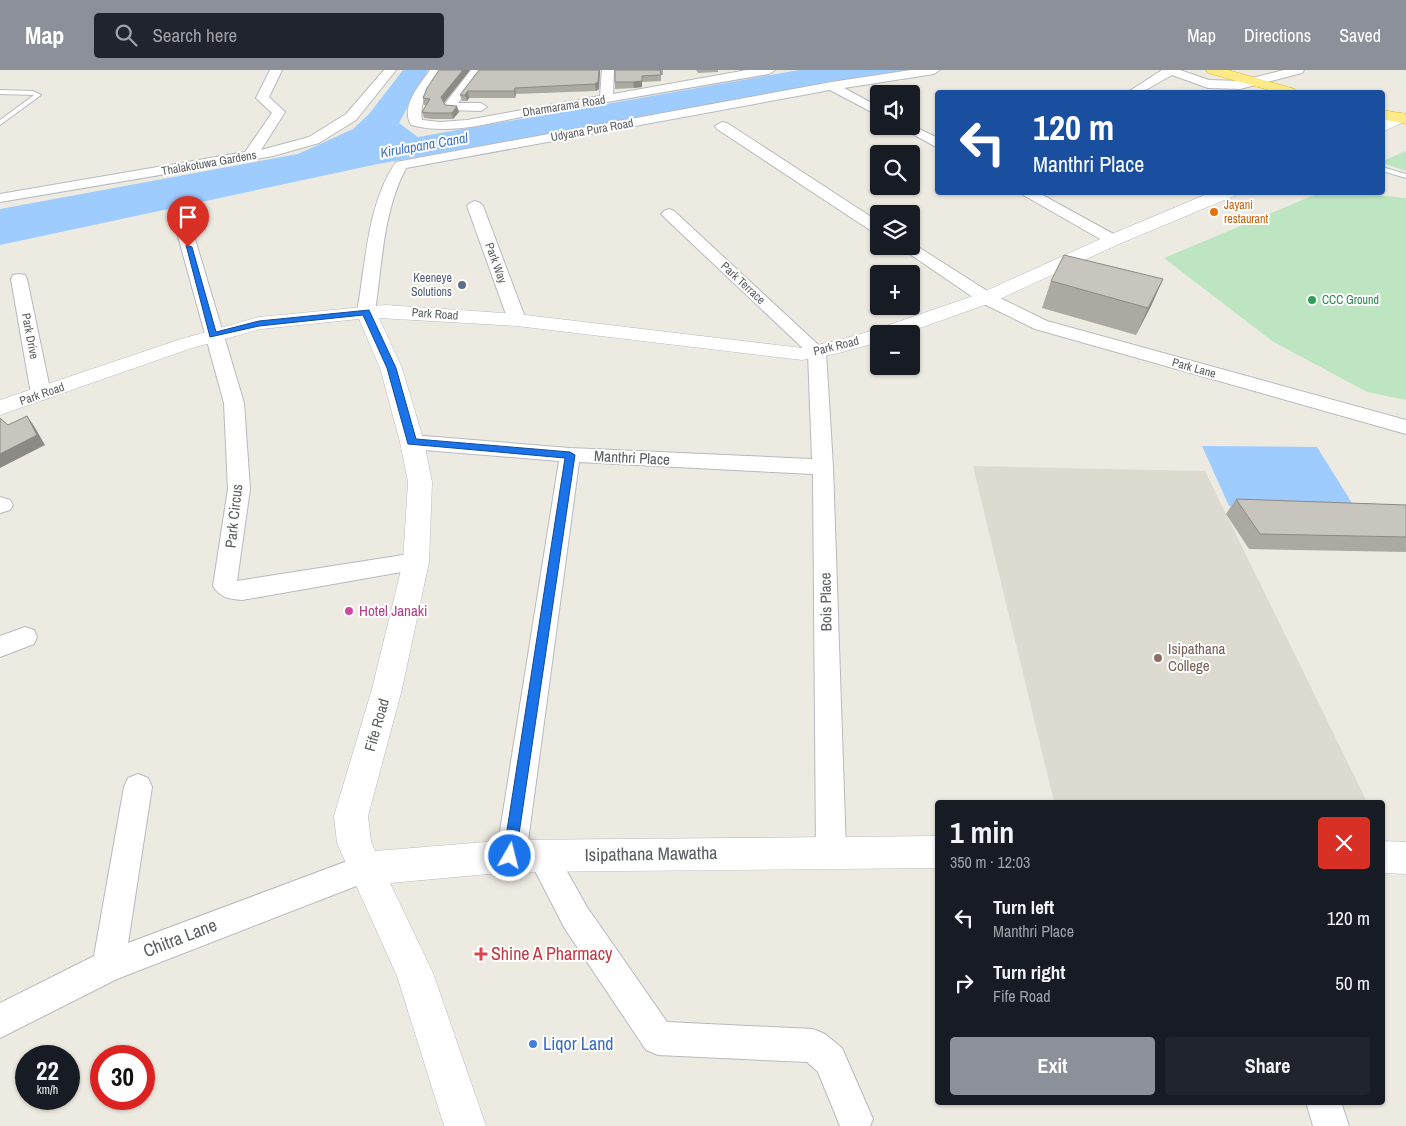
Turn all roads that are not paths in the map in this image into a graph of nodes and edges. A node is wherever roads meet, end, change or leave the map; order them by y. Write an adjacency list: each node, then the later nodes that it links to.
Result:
1 (266, 70): 2 (street)
2 (276, 70): 27 (street)
3 (390, 70): 27 (street, Thalakotuwa Gardens)
4 (436, 70): 18 (street, Dharmarama Road)
5 (477, 70): 18 (street)
6 (608, 70): 17 (street)
7 (769, 70): 17 (street, Dharmarama Road)
8 (934, 70): 13 (street, Udyana Pura Road)
9 (1213, 70): 12 (highway)
10 (1298, 70): 12 (street)
11 (1170, 71): 12 (street); 14 (street)
12 (1252, 82): 15 (highway)
13 (832, 86): 19 (street); 41 (street, Udyana Pura Road)
14 (1137, 90)
15 (1282, 90)
16 (0, 92): 22 (lane)
17 (606, 99): 18 (street, Dharmarama Road)
18 (565, 106)
19 (870, 107)
20 (1385, 115): 21 (highway)
21 (1404, 118): 24 (main road)
22 (0, 123)
23 (722, 126): 35 (street)
24 (1385, 126)
25 (920, 134): 26 (street)
26 (935, 142)
27 (250, 156): 32 (street, Thalakotuwa Gardens)
28 (1385, 170): 29 (lane)
29 (1406, 176)
30 (1030, 195): 37 (street)
31 (1221, 195): 37 (main road, Park Road)
32 (0, 198)
33 (475, 206): 42 (street, Park Way)
34 (669, 214): 46 (street, Park Terrace)
35 (870, 223)
36 (184, 229): 44 (street, Park Circus)
37 (1113, 240): 40 (main road, Park Road)
38 (920, 255): 40 (street, Park Lane)
39 (19, 279): 47 (street, Park Drive)
40 (986, 298): 43 (main road, Park Road); 49 (street, Park Lane)
41 (366, 312): 42 (main road, Park Road); 44 (main road, Park Road); 50 (main road, Fife Road)
42 (517, 320): 46 (main road, Park Road)
43 (906, 325)
44 (213, 335): 47 (main road, Park Road); 53 (street, Park Circus)
45 (870, 337): 46 (main road, Park Road)
46 (817, 352): 52 (street, Bois Place)
47 (41, 394): 48 (main road, Park Road)
48 (0, 408)
49 (1406, 427)
50 (412, 442): 51 (street, Manthri Place); 53 (main road, Fife Road)
51 (570, 455): 52 (street, Manthri Place); 59 (street)
52 (823, 467): 57 (street, Bois Place)
53 (416, 562): 62 (main road, Fife Road)
54 (25, 637): 55 (street)
55 (0, 647)
56 (138, 787): 63 (street)
57 (831, 852): 58 (main road, Isipathana Mawatha); 59 (main road, Isipathana Mawatha)
58 (935, 852)
59 (526, 856): 62 (main road, Isipathana Mawatha); 66 (street)
60 (1385, 857): 61 (main road)
61 (1406, 858)
62 (366, 868): 63 (street, Chitra Lane); 67 (main road, Fife Road)
63 (108, 966): 64 (street, Chitra Lane)
64 (0, 1021)
65 (1324, 1105): 68 (street)
66 (855, 1119)
67 (465, 1126)
68 (1331, 1126)

